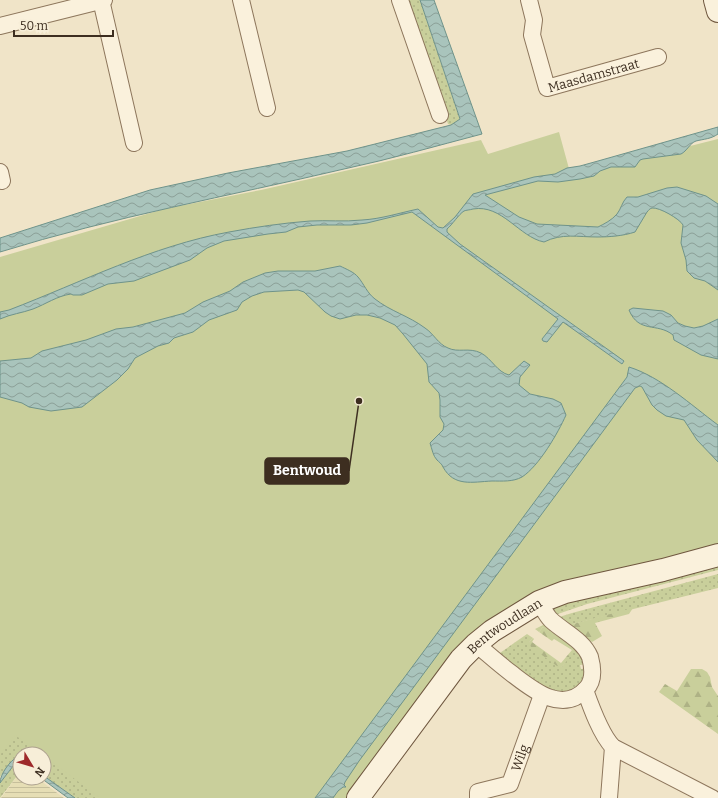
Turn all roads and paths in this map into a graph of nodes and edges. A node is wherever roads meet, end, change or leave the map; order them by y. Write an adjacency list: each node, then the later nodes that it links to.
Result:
1 (102, 0): 7 (street); 11 (street)
2 (241, 0): 9 (street)
3 (400, 0): 10 (street)
4 (529, 0): 8 (street, Maasdamstraat)
5 (715, 0): 6 (main road)
6 (718, 10)
7 (0, 26)
8 (658, 57)
9 (267, 108)
10 (440, 115)
11 (134, 143)
12 (718, 555): 13 (main road, Bentwoudlaan)
13 (539, 602): 14 (main road, Bentwoudlaan); 15 (street)
14 (476, 644): 16 (street); 18 (main road, Bentwoudlaan)
15 (585, 690): 16 (street); 17 (street)
16 (542, 695): 19 (street, Wilg)
17 (613, 747): 20 (street); 21 (street)
18 (358, 798)
19 (478, 798)
20 (609, 798)
21 (712, 798)

